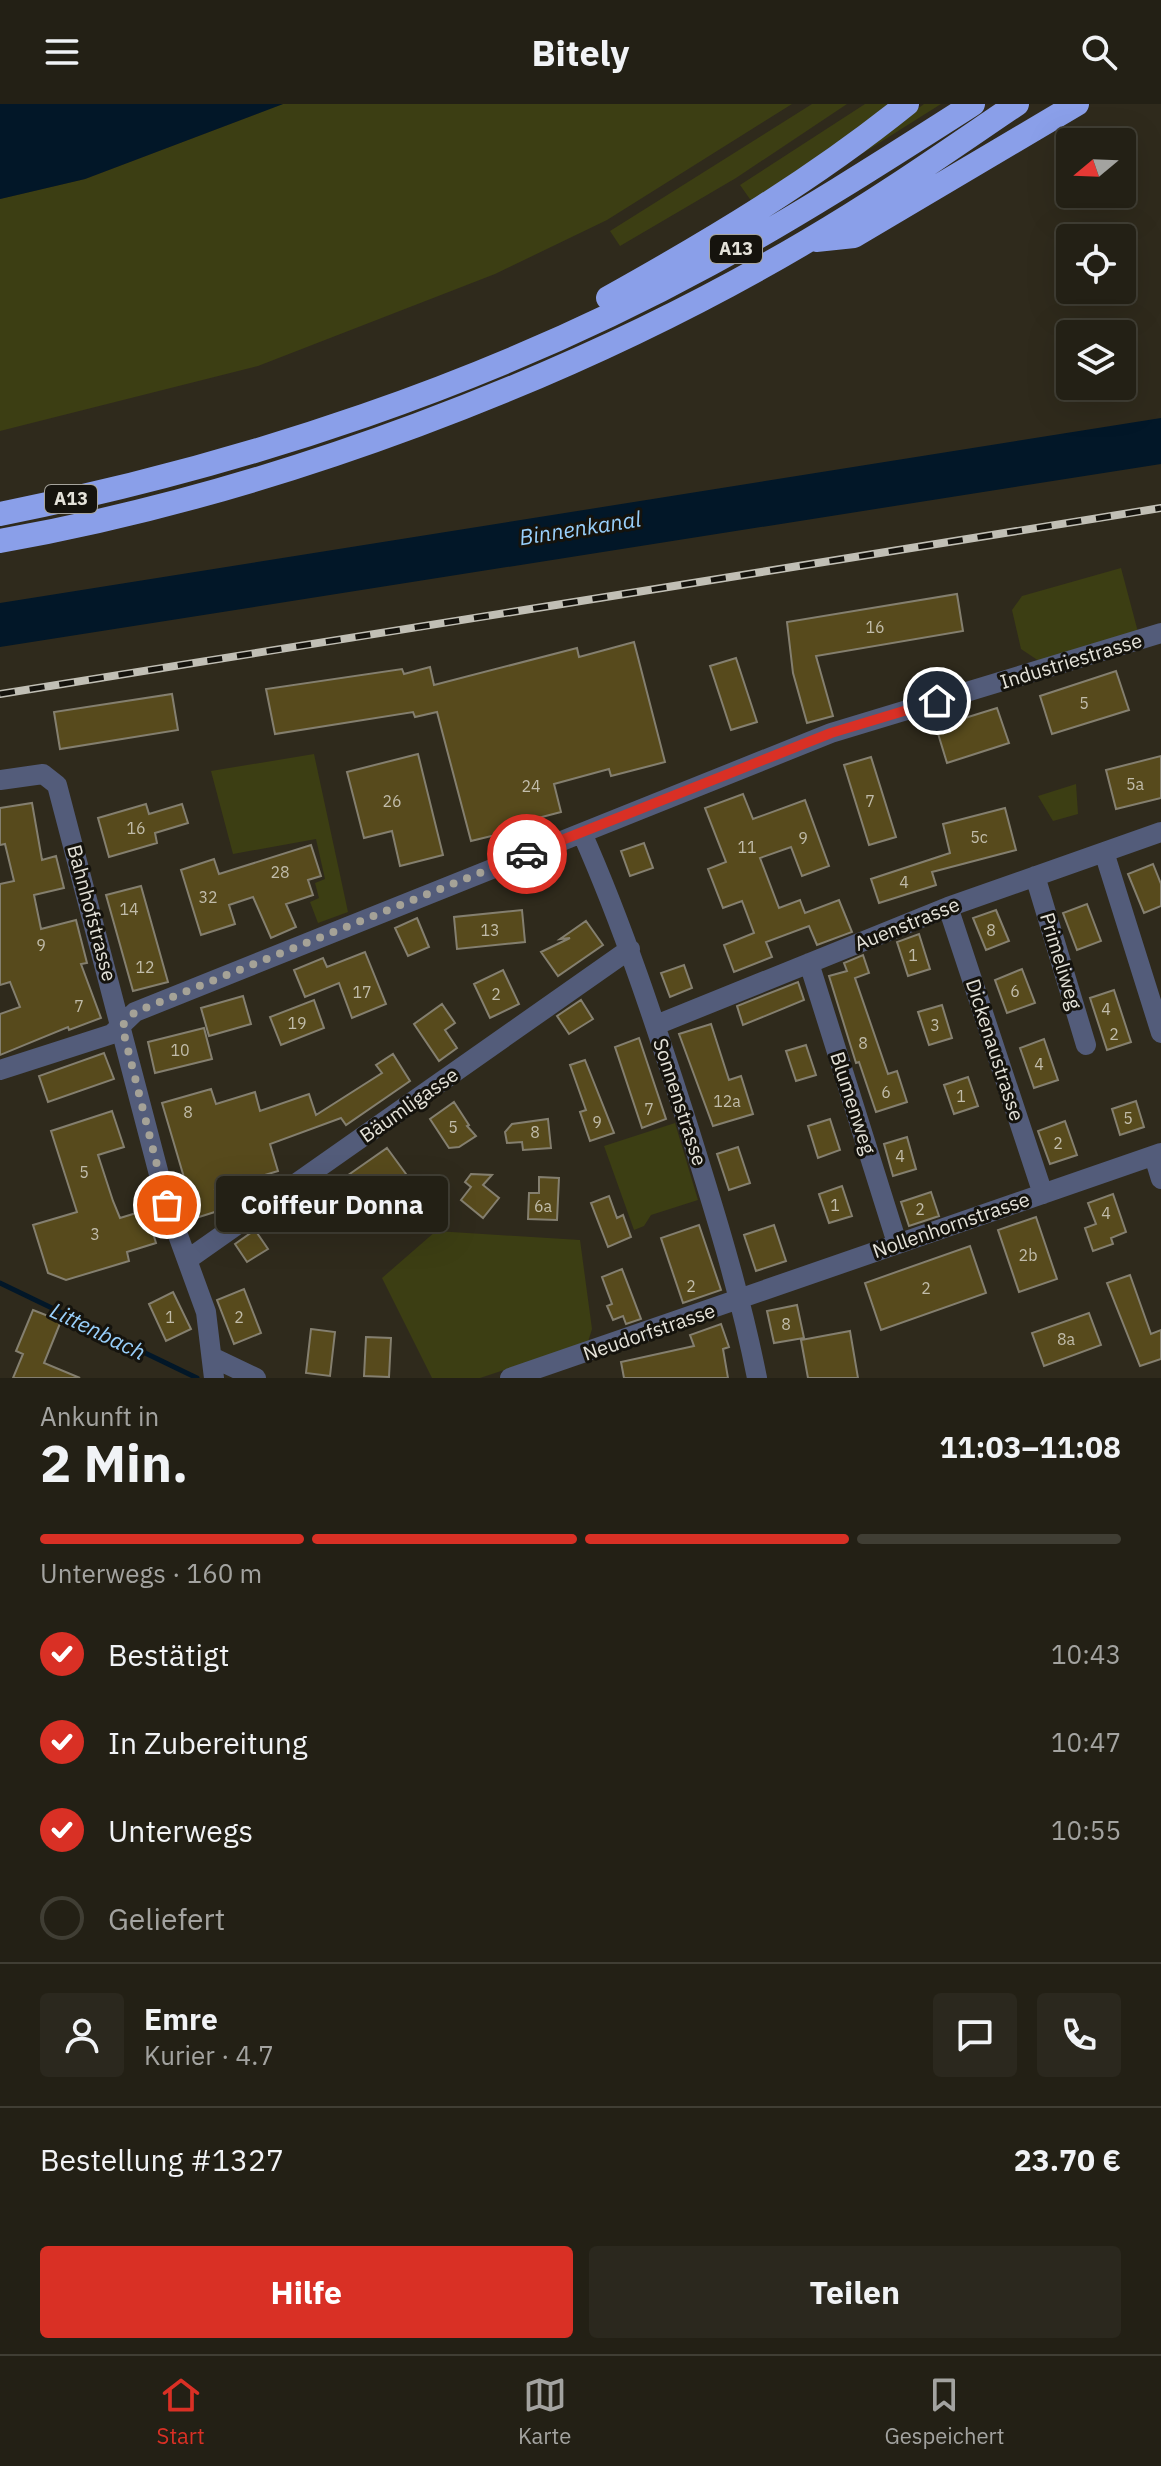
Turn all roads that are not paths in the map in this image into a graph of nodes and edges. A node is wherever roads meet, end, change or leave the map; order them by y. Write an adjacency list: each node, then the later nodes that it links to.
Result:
1 (907, 104): 6 (highway, A13)
2 (973, 104): 6 (highway, A13)
3 (1017, 104): 5 (highway, A13)
4 (1077, 104): 5 (highway, A13)
5 (809, 240): 8 (highway, A13)
6 (485, 369): 7 (highway, A13)
7 (0, 514)
8 (0, 541)
9 (1161, 633): 12 (street, Industriestrasse)
10 (0, 780): 19 (street, Bahnhofstrasse)
11 (1161, 832): 13 (street, Auenstrasse)
12 (582, 833): 16 (street, Sonnenstrasse); 19 (street, Industriestrasse)
13 (1104, 852): 14 (street, Auenstrasse); 20 (street)
14 (1035, 876): 15 (street, Auenstrasse); 21 (street, Primeliweg)
15 (948, 907): 17 (street, Auenstrasse); 25 (street, Dickenaustrasse)
16 (630, 949): 18 (street, Sonnenstrasse); 27 (street, Bäumligasse)
17 (809, 963): 18 (street, Auenstrasse); 26 (street, Blumenweg)
18 (656, 1025): 28 (street, Sonnenstrasse)
19 (122, 1026): 22 (street, Industriestrasse); 27 (street, Bahnhofstrasse)
20 (1161, 1033)
21 (1086, 1045)
22 (0, 1070)
23 (1157, 1155): 24 (street); 25 (street, Nollenhornstrasse)
24 (1161, 1179)
25 (1043, 1194): 26 (street, Nollenhornstrasse)
26 (897, 1243): 28 (street, Nollenhornstrasse)
27 (187, 1260): 29 (street, Bahnhofstrasse)
28 (742, 1301): 31 (street, Neudorfstrasse); 32 (street, Sonnenstrasse)
29 (214, 1368): 30 (street)
30 (256, 1378)
31 (510, 1378)
32 (757, 1378)

